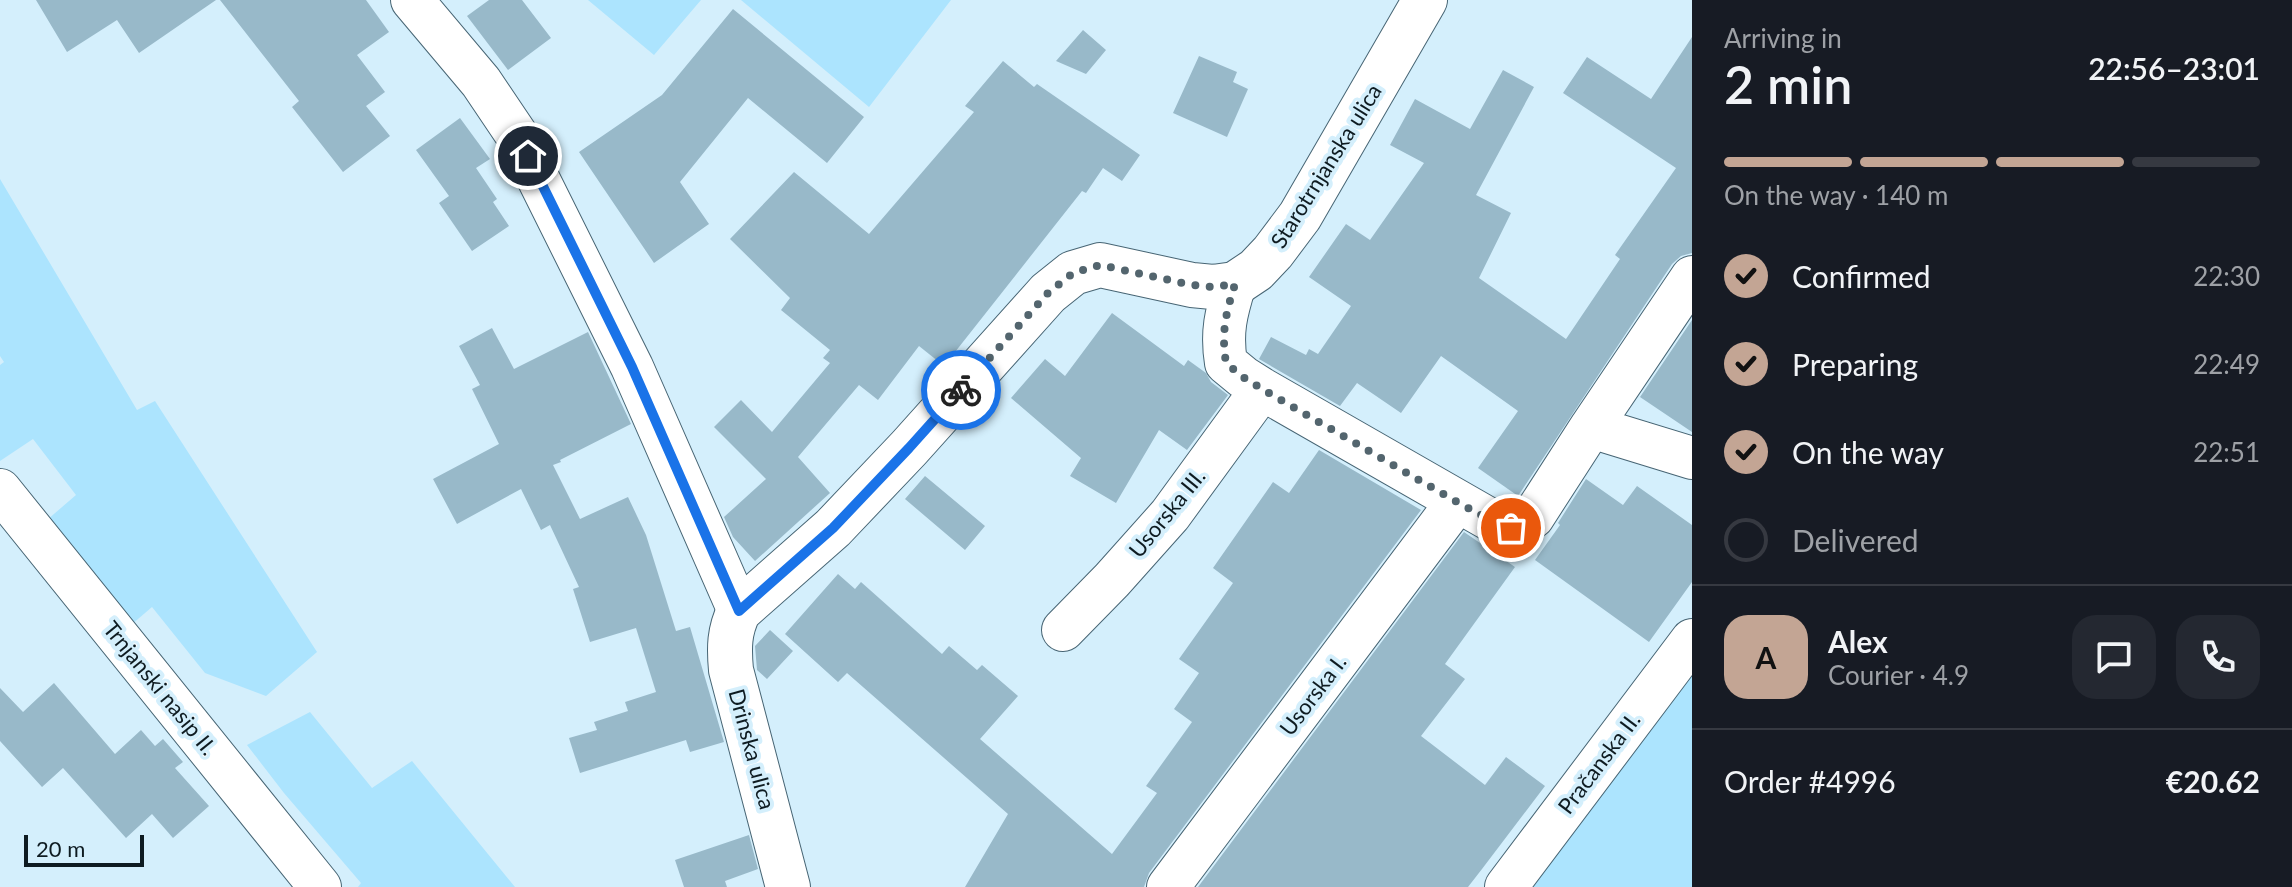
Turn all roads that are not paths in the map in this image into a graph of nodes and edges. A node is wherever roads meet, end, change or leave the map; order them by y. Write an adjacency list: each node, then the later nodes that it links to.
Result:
1 (412, 0): 10 (street)
2 (1425, 0): 4 (street, Starotrnjanska ulica)
3 (1692, 277): 6 (street)
4 (1235, 284): 5 (street); 10 (street)
5 (1262, 389): 9 (street); 11 (street, Usorska III.)
6 (1591, 427): 7 (street); 9 (street)
7 (1692, 458)
8 (0, 490): 13 (street, Trnjanski nasip II.)
9 (1457, 502): 15 (street, Usorska I.)
10 (739, 611): 14 (street, Drinska ulica)
11 (1063, 630)
12 (1692, 640): 16 (street, Pračanska II.)
13 (320, 887)
14 (788, 887)
15 (1168, 887)
16 (1506, 887)

